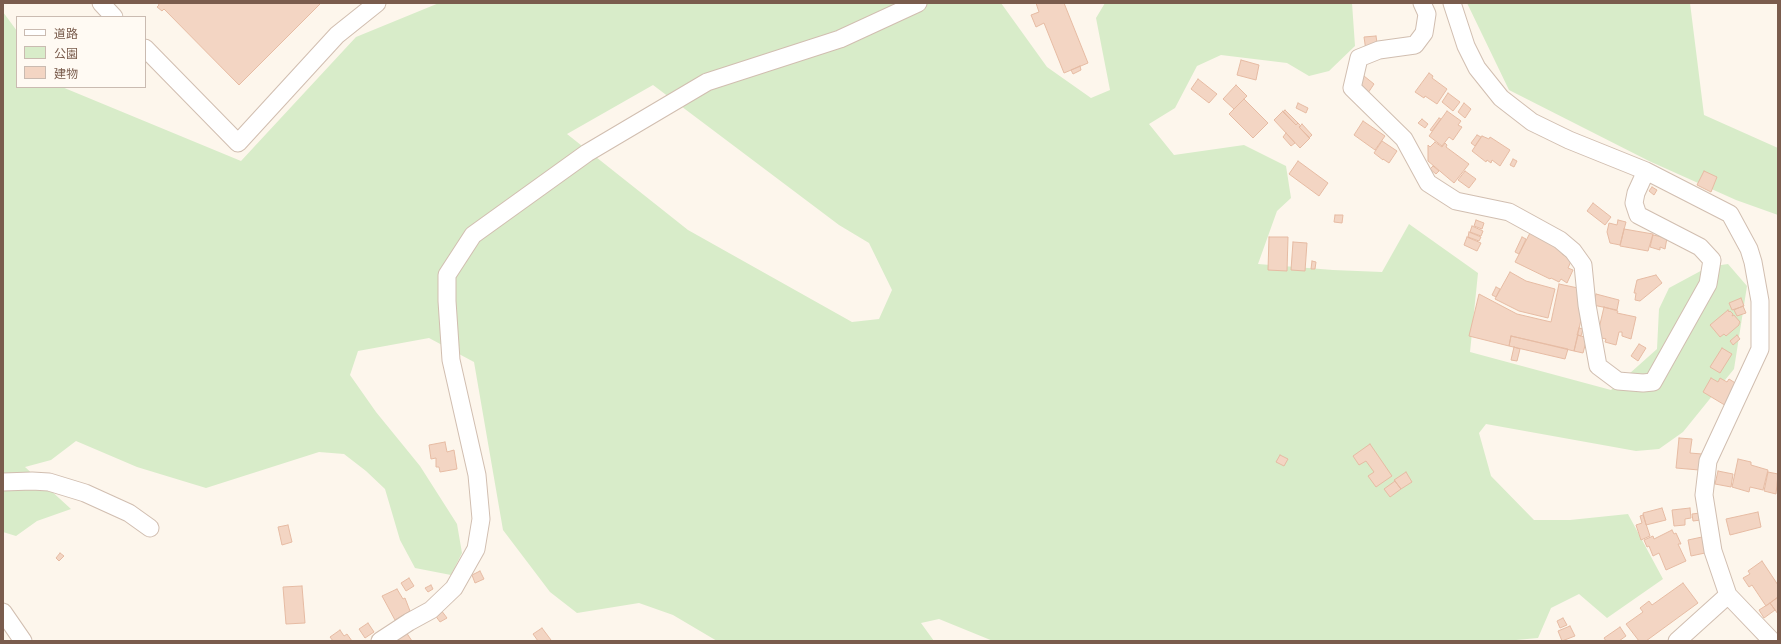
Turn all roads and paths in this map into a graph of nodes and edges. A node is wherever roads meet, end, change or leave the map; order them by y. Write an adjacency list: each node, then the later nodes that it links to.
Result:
1 (101, 3): 6 (street)
2 (377, 3): 7 (street)
3 (918, 3): 14 (street)
4 (1422, 3): 8 (street)
5 (1452, 3): 8 (street)
6 (113, 16)
7 (146, 49)
8 (1646, 171): 11 (street)
9 (3, 482): 10 (street)
10 (150, 528)
11 (1728, 596): 15 (street); 16 (street)
12 (3, 612): 13 (street)
13 (23, 641)
14 (380, 641)
15 (1678, 641)
16 (1772, 641)

